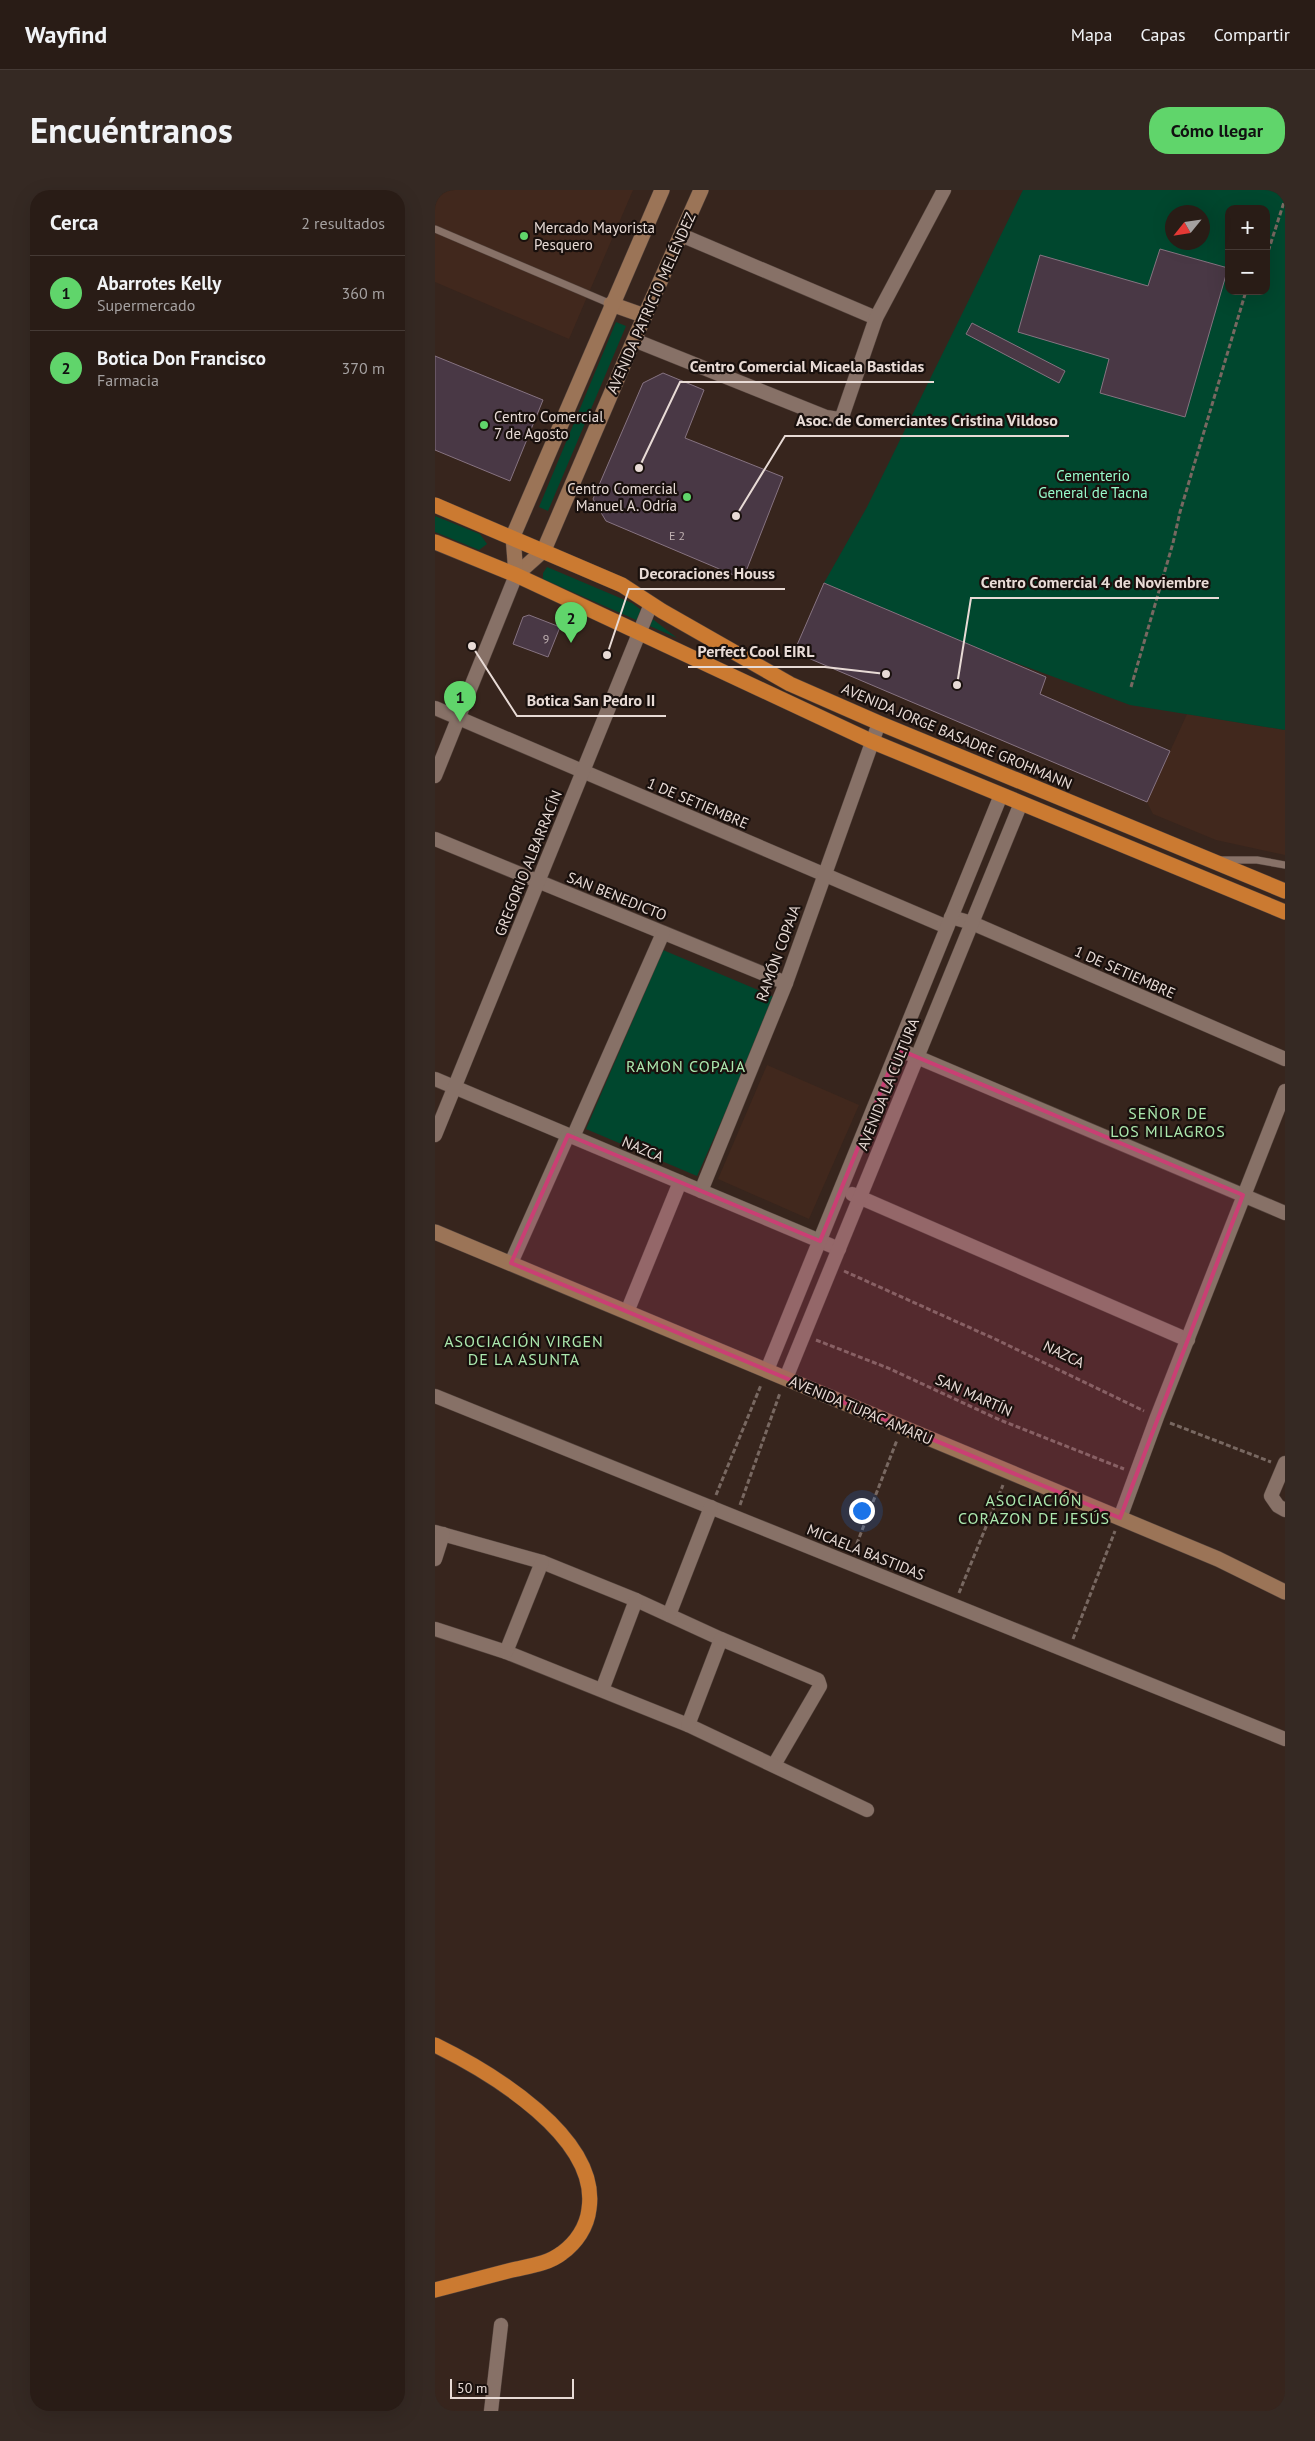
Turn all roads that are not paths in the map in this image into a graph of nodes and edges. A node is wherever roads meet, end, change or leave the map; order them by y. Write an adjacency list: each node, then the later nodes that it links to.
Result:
1 (662, 190): 6 (street)
2 (701, 190): 5 (street, AVENIDA PATRICIO MELÉNDEZ)
3 (944, 190): 8 (street)
4 (435, 229): 6 (lane)
5 (681, 235): 7 (street, AVENIDA PATRICIO MELÉNDEZ); 8 (street)
6 (611, 304): 7 (street); 11 (street)
7 (645, 316): 9 (street, AVENIDA PATRICIO MELÉNDEZ)
8 (875, 318): 9 (street)
9 (634, 340): 13 (street, AVENIDA PATRICIO MELÉNDEZ)
10 (435, 505): 11 (highway, AVENIDA JORGE BASADRE GROHMANN)
11 (513, 536): 13 (highway, AVENIDA JORGE BASADRE GROHMANN); 14 (street)
12 (435, 542): 14 (highway)
13 (544, 550): 14 (street, AVENIDA PATRICIO MELÉNDEZ); 15 (highway, AVENIDA JORGE BASADRE GROHMANN)
14 (516, 575): 16 (highway); 18 (street)
15 (651, 604): 16 (street, GREGORIO ALBARRACÍN); 19 (highway, AVENIDA JORGE BASADRE GROHMANN)
16 (639, 633): 20 (highway); 21 (street, GREGORIO ALBARRACÍN)
17 (435, 708): 18 (street, 1 DE SETIEMBRE)
18 (458, 718): 21 (street, 1 DE SETIEMBRE); 22 (street)
19 (879, 723): 20 (street, RAMÓN COPAJA); 26 (highway, AVENIDA JORGE BASADRE GROHMANN)
20 (871, 741): 23 (highway); 28 (street, RAMÓN COPAJA)
21 (583, 772): 28 (street, 1 DE SETIEMBRE); 29 (street, GREGORIO ALBARRACÍN)
22 (435, 776)
23 (1001, 794): 24 (highway); 32 (street, AVENIDA LA CULTURA)
24 (1021, 803): 31 (highway); 33 (street, AVENIDA LA CULTURA)
25 (435, 839): 29 (street, SAN BENEDICTO)
26 (1211, 861): 27 (lane); 30 (highway, AVENIDA JORGE BASADRE GROHMANN)
27 (1285, 865)
28 (824, 874): 32 (street, 1 DE SETIEMBRE); 35 (street, RAMÓN COPAJA)
29 (538, 881): 34 (street, SAN BENEDICTO); 40 (street, GREGORIO ALBARRACÍN)
30 (1285, 891)
31 (1285, 912)
32 (949, 922): 33 (street, 1 DE SETIEMBRE); 36 (street, AVENIDA LA CULTURA)
33 (972, 923): 37 (street, AVENIDA LA CULTURA); 38 (street, 1 DE SETIEMBRE)
34 (663, 933): 35 (street, SAN BENEDICTO); 43 (street)
35 (786, 983): 46 (street, RAMÓN COPAJA)
36 (898, 1049): 37 (street); 45 (street, AVENIDA LA CULTURA)
37 (917, 1057): 47 (street); 48 (street, AVENIDA LA CULTURA)
38 (1285, 1059)
39 (435, 1080): 40 (street, NAZCA)
40 (454, 1088): 42 (street, GREGORIO ALBARRACÍN); 43 (street, NAZCA)
41 (1285, 1091): 47 (street)
42 (435, 1135)
43 (570, 1136): 44 (street, NAZCA); 53 (street)
44 (680, 1182): 46 (street, NAZCA); 54 (street)
45 (841, 1189): 48 (street); 51 (street, AVENIDA LA CULTURA)
46 (701, 1191): 51 (street, NAZCA)
47 (1243, 1196): 49 (street); 55 (street)
48 (860, 1197): 52 (street, AVENIDA LA CULTURA); 55 (street)
49 (1285, 1213)
50 (435, 1232): 53 (street, AVENIDA TUPAC AMARU)
51 (820, 1240): 52 (street, NAZCA); 56 (street, AVENIDA LA CULTURA)
52 (839, 1249): 57 (street, AVENIDA LA CULTURA)
53 (511, 1263): 54 (street, AVENIDA TUPAC AMARU)
54 (627, 1312): 56 (street, AVENIDA TUPAC AMARU)
55 (1188, 1340): 62 (street)
56 (767, 1370): 57 (street, AVENIDA TUPAC AMARU)
57 (786, 1378): 62 (street, AVENIDA TUPAC AMARU)
58 (435, 1396): 60 (street, MICAELA BASTIDAS)
59 (1284, 1465): 61 (street)
60 (711, 1507): 68 (street); 74 (street, MICAELA BASTIDAS)
61 (1285, 1510)
62 (1120, 1518): 66 (street, AVENIDA TUPAC AMARU)
63 (439, 1533): 64 (street); 65 (street)
64 (435, 1559)
65 (542, 1562): 67 (street); 71 (street)
66 (1285, 1592)
67 (636, 1600): 68 (street); 72 (street)
68 (669, 1615): 70 (street)
69 (435, 1629): 71 (street)
70 (721, 1639): 73 (street); 75 (street)
71 (506, 1652): 72 (street)
72 (602, 1690): 73 (street)
73 (688, 1725): 75 (street)
74 (1285, 1739)
75 (774, 1765): 76 (street)
76 (867, 1810)
77 (435, 2044): 78 (highway)
78 (435, 2290)
79 (501, 2325): 80 (street)
80 (491, 2411)

